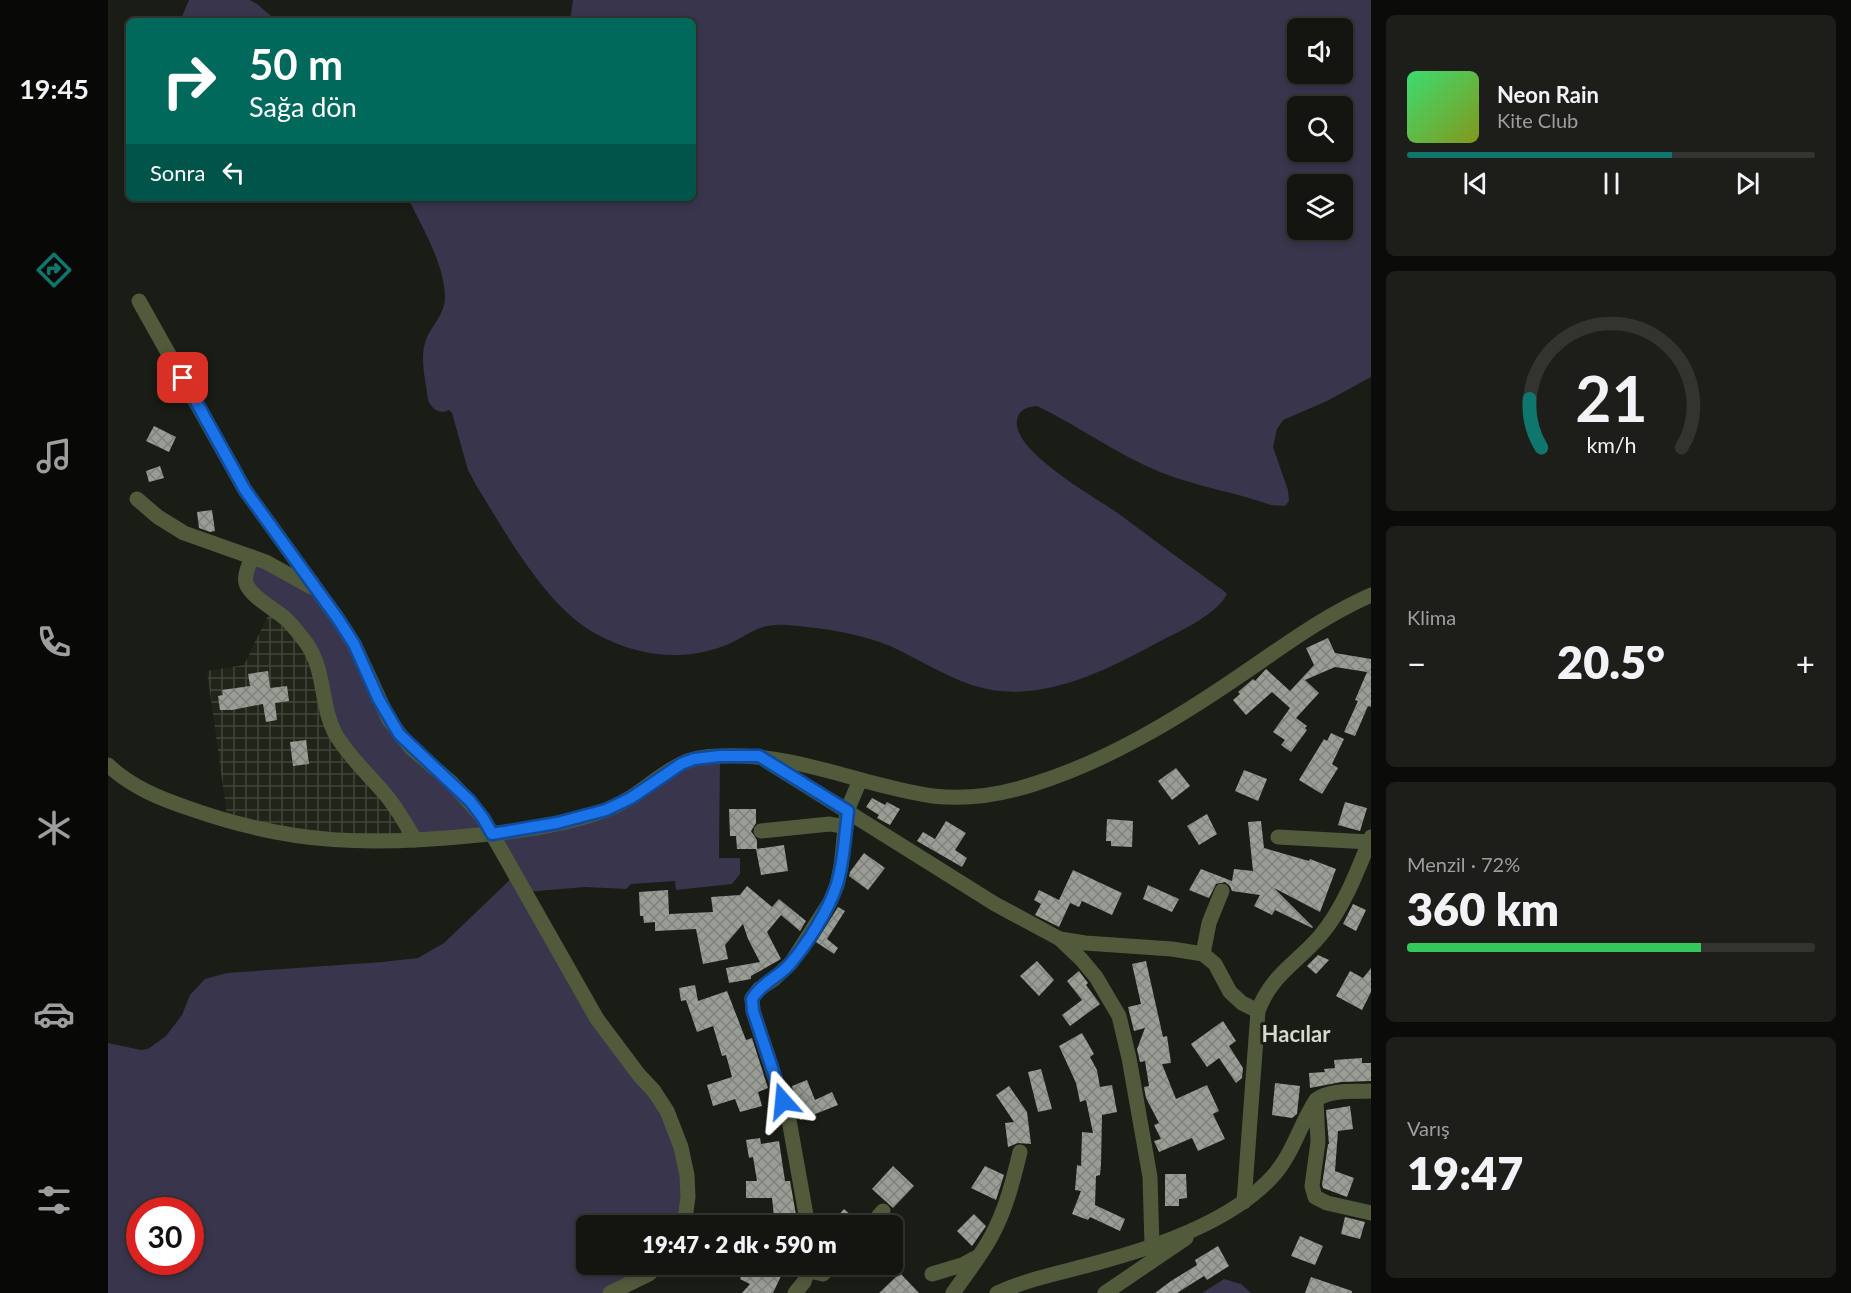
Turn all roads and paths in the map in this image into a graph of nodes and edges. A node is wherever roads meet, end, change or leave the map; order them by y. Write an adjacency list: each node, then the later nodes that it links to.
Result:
1 (139, 301): 4 (street)
2 (137, 499): 3 (street)
3 (252, 557): 4 (street); 15 (street)
4 (318, 592): 12 (street)
5 (1371, 595): 8 (street)
6 (759, 756): 8 (street); 9 (street); 12 (street)
7 (108, 765): 15 (street)
8 (860, 780): 9 (street)
9 (848, 811): 10 (street); 17 (street)
10 (846, 827): 11 (street); 27 (street)
11 (761, 831)
12 (492, 834): 15 (street); 26 (street)
13 (1278, 837): 14 (street)
14 (1370, 839): 19 (street)
15 (415, 840)
16 (1222, 891): 18 (street)
17 (1059, 939): 18 (street); 30 (street)
18 (1203, 954): 19 (street)
19 (1258, 1011): 23 (street)
20 (1371, 1091): 21 (street)
21 (1316, 1100): 23 (street); 25 (street)
22 (1020, 1152): 31 (street)
23 (1244, 1202): 29 (street)
24 (883, 1211): 28 (street)
25 (1371, 1213)
26 (686, 1215)
27 (806, 1215)
28 (880, 1215)
29 (1208, 1223): 30 (street); 39 (street)
30 (1152, 1245): 38 (street)
31 (978, 1257): 32 (street); 37 (street)
32 (932, 1274)
33 (647, 1275): 35 (street)
34 (806, 1275): 36 (street)
35 (610, 1293)
36 (795, 1293)
37 (953, 1293)
38 (997, 1293)
39 (1105, 1293)

